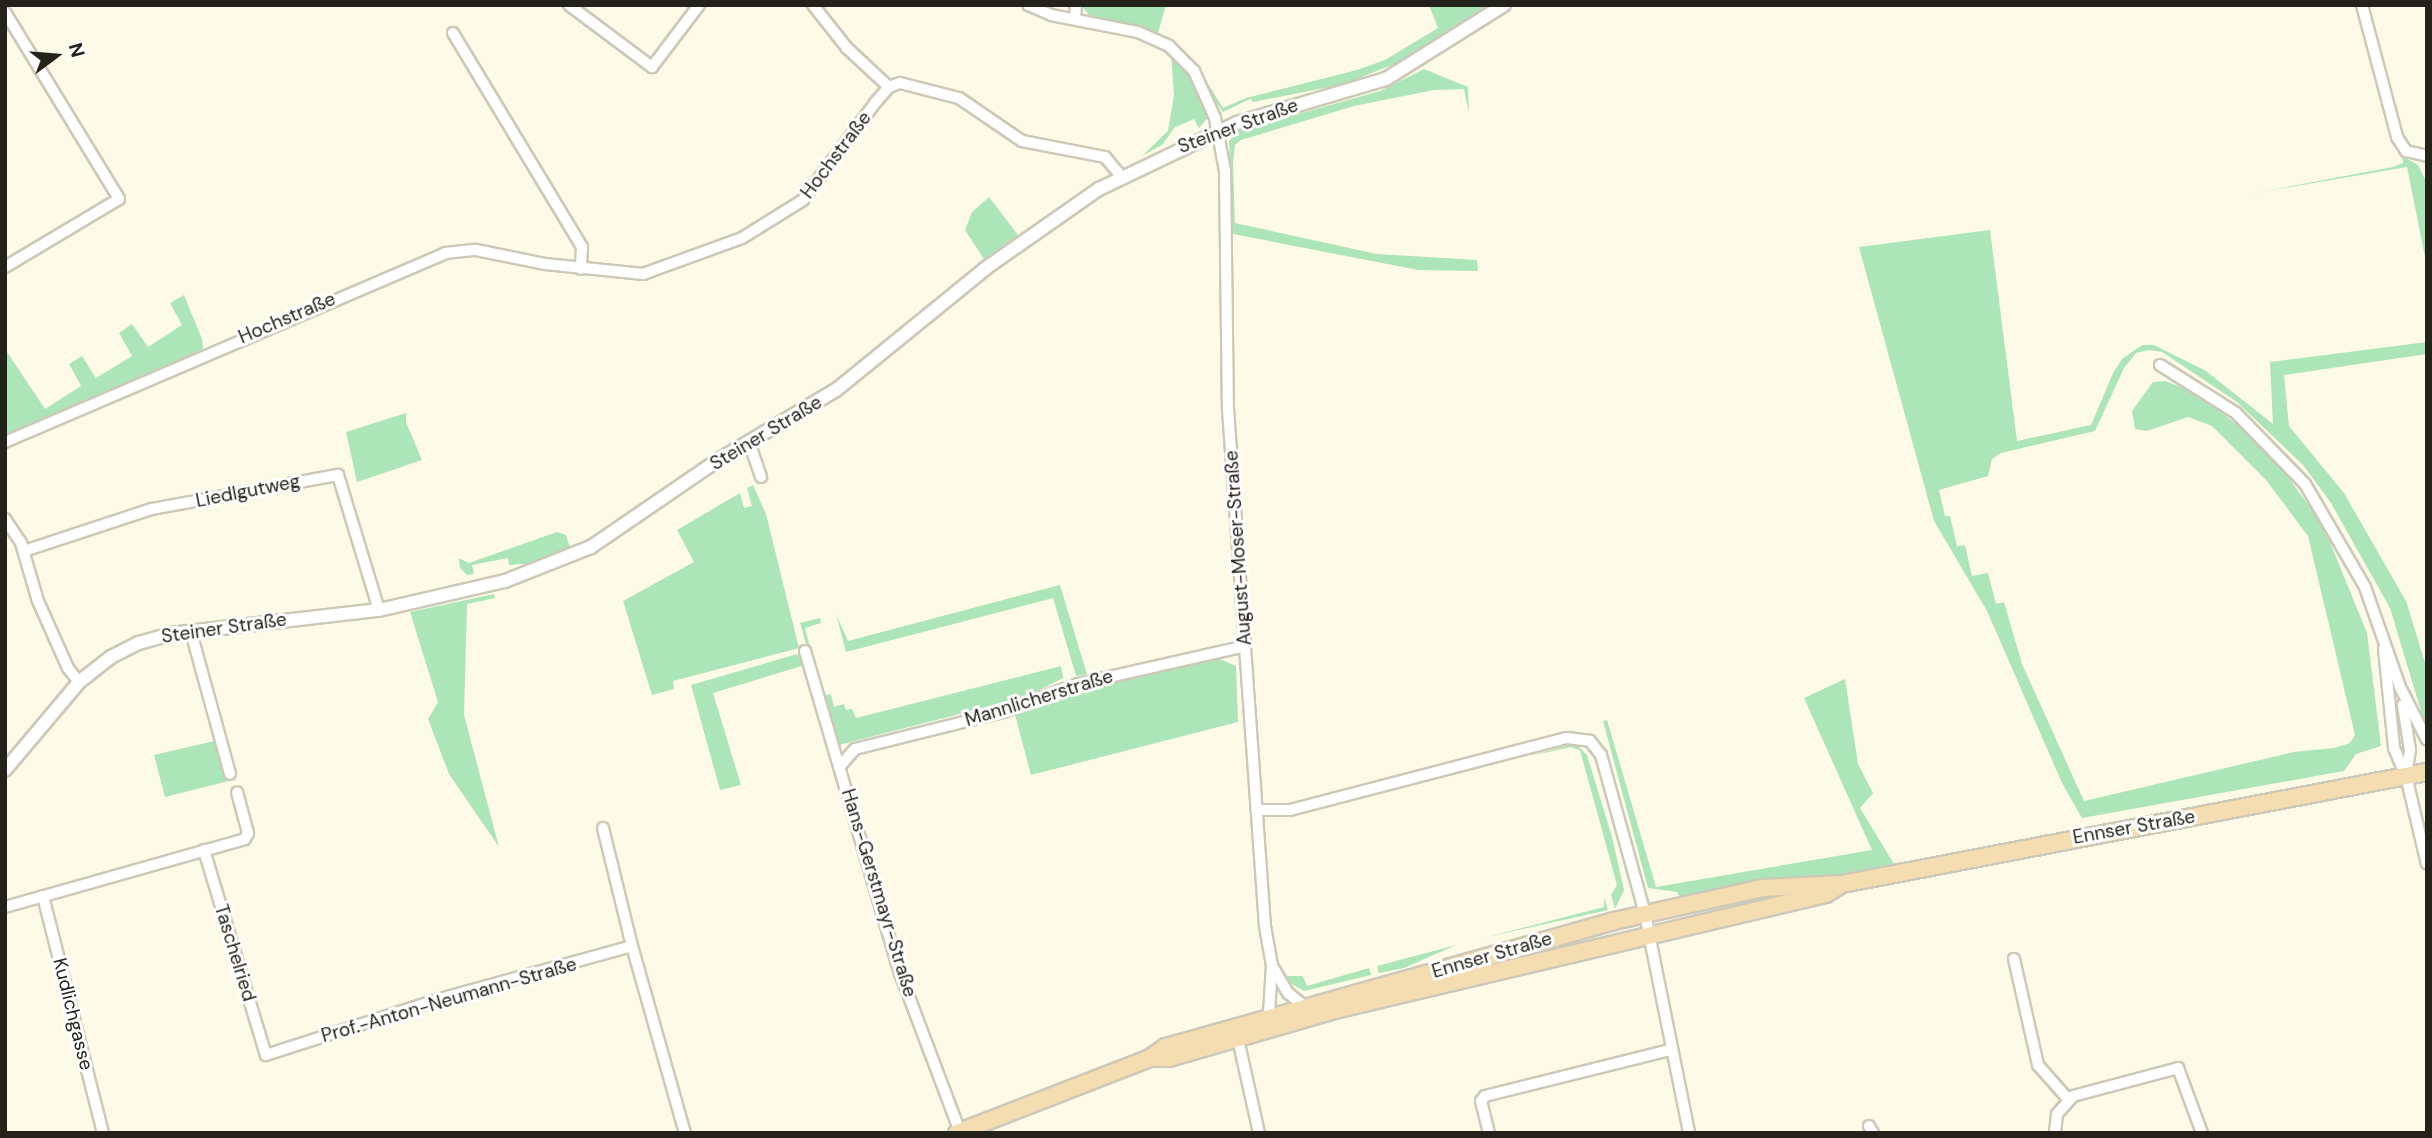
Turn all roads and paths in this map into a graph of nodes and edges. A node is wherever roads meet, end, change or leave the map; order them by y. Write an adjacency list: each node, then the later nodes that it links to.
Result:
1 (569, 5): 2 (street)
2 (699, 5)
3 (813, 5): 11 (street)
4 (1028, 5): 9 (street, August-Moser-Straße)
5 (1076, 5): 9 (street)
6 (1504, 5): 12 (street, Steiner Straße)
7 (2362, 5): 13 (street)
8 (5, 12): 15 (street)
9 (1075, 19): 12 (street, August-Moser-Straße)
10 (453, 33): 16 (street)
11 (889, 88): 14 (street); 16 (street, Hochstraße)
12 (1218, 131): 14 (street, Steiner Straße); 26 (street, August-Moser-Straße)
13 (2426, 159)
14 (1121, 176): 18 (street, Steiner Straße)
15 (5, 267)
16 (582, 268): 19 (street, Hochstraße)
17 (2160, 365): 25 (street)
18 (748, 442): 20 (street); 23 (street, Steiner Straße)
19 (5, 443)
20 (761, 477)
21 (5, 519): 22 (street)
22 (24, 551): 23 (street, Liedlgutweg); 28 (street)
23 (379, 610): 24 (street, Steiner Straße)
24 (191, 632): 28 (street, Steiner Straße); 34 (street)
25 (2382, 632): 29 (street); 35 (street)
26 (1245, 646): 31 (street, Mannlicherstraße); 37 (street, August-Moser-Straße)
27 (806, 651): 31 (street, Hans-Gerstmayr-Straße)
28 (79, 682): 32 (street, Steiner Straße)
29 (2400, 687): 30 (street); 35 (street)
30 (2427, 740)
31 (841, 765): 56 (street, Hans-Gerstmayr-Straße)
32 (5, 770)
33 (2427, 772): 35 (main road, Ennser Straße)
34 (230, 774)
35 (2406, 776): 40 (street); 41 (main road, Ennser Straße)
36 (237, 792): 39 (street)
37 (1257, 810): 44 (street); 48 (street, August-Moser-Straße)
38 (603, 828): 46 (street)
39 (204, 850): 42 (street); 53 (street, Taschelried)
40 (2427, 864)
41 (1842, 884): 44 (main road, Ennser Straße); 45 (main road, Ennser Straße)
42 (43, 896): 43 (street); 57 (street, Kudlichgasse)
43 (5, 907)
44 (1645, 914): 45 (street); 49 (main road, Ennser Straße)
45 (1649, 933): 51 (main road, Ennser Straße); 52 (street)
46 (632, 946): 53 (street, Prof.-Anton-Neumann-Straße); 58 (street)
47 (2014, 959): 55 (street)
48 (1272, 965): 49 (street, August-Moser-Straße); 50 (street, August-Moser-Straße)
49 (1303, 1005): 50 (main road, Ennser Straße)
50 (1269, 1014): 54 (main road, Ennser Straße)
51 (1238, 1038): 54 (main road, Ennser Straße); 59 (street)
52 (1669, 1050): 60 (street); 61 (street)
53 (266, 1055)
54 (1150, 1058): 56 (main road, Ennser Straße)
55 (2068, 1099): 62 (street); 63 (street)
56 (958, 1132)
57 (103, 1133)
58 (685, 1133)
59 (1259, 1133)
60 (1489, 1133)
61 (1689, 1133)
62 (2055, 1133)
63 (2202, 1133)

